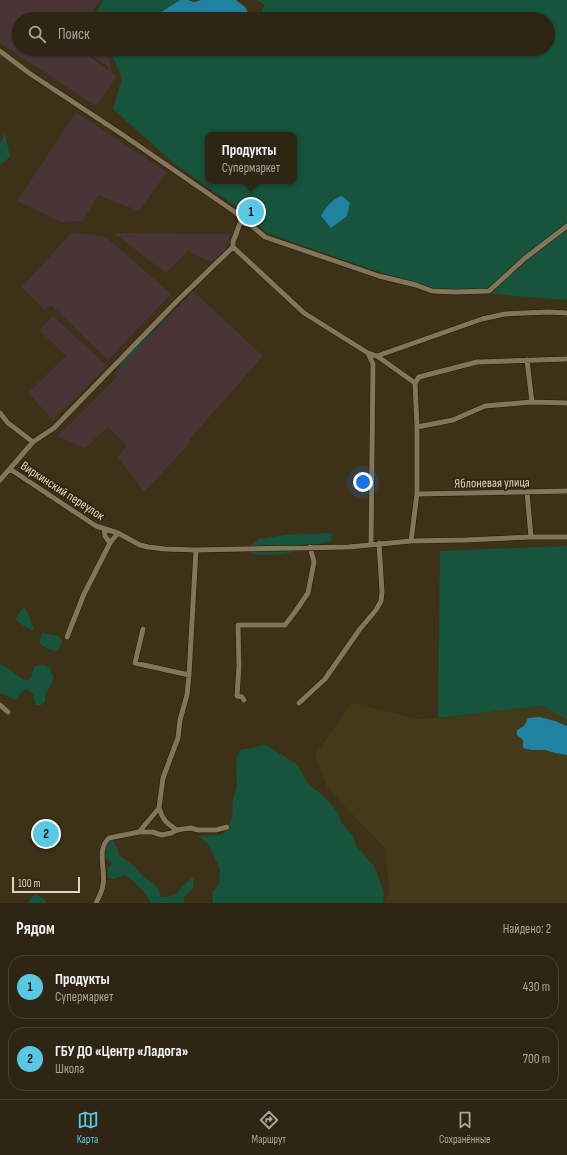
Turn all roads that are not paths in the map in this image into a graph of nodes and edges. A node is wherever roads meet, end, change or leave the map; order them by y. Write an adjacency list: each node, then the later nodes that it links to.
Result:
1 (0, 51): 2 (street)
2 (242, 218): 3 (street); 4 (street)
3 (567, 226)
4 (233, 247): 6 (street); 15 (street)
5 (567, 313): 7 (street)
6 (368, 353): 7 (street); 28 (street)
7 (376, 356): 10 (street)
8 (567, 359): 9 (street)
9 (527, 360): 10 (street); 11 (street)
10 (415, 382): 14 (street)
11 (532, 402): 12 (street); 14 (street)
12 (567, 403)
13 (0, 413): 15 (street, Виркинский переулок)
14 (417, 427): 20 (street)
15 (33, 442): 16 (street)
16 (10, 469): 17 (street); 21 (street, Виркинский переулок)
17 (0, 480)
18 (567, 491): 19 (street, Яблоневая улица)
19 (527, 492): 20 (street, Яблоневая улица); 23 (street)
20 (417, 494): 25 (street)
21 (104, 529): 22 (street, Виркинский переулок); 26 (street)
22 (118, 533): 26 (street); 30 (street, Виркинский переулок)
23 (531, 537): 24 (street, Виркинский переулок); 25 (street, Виркинский переулок)
24 (567, 537)
25 (411, 540): 27 (street, Виркинский переулок)
26 (110, 543): 32 (street)
27 (379, 543): 28 (street, Виркинский переулок); 35 (street)
28 (371, 544): 29 (street, Виркинский переулок)
29 (310, 547): 30 (street, Виркинский переулок); 34 (street)
30 (196, 550): 33 (street)
31 (143, 629): 33 (street)
32 (66, 637)
33 (189, 675): 38 (street)
34 (244, 700)
35 (299, 703)
36 (0, 705): 37 (street)
37 (8, 712)
38 (159, 808): 40 (street); 41 (street)
39 (227, 826): 40 (street)
40 (177, 830): 41 (street)
41 (139, 832): 42 (street)
42 (96, 903)

